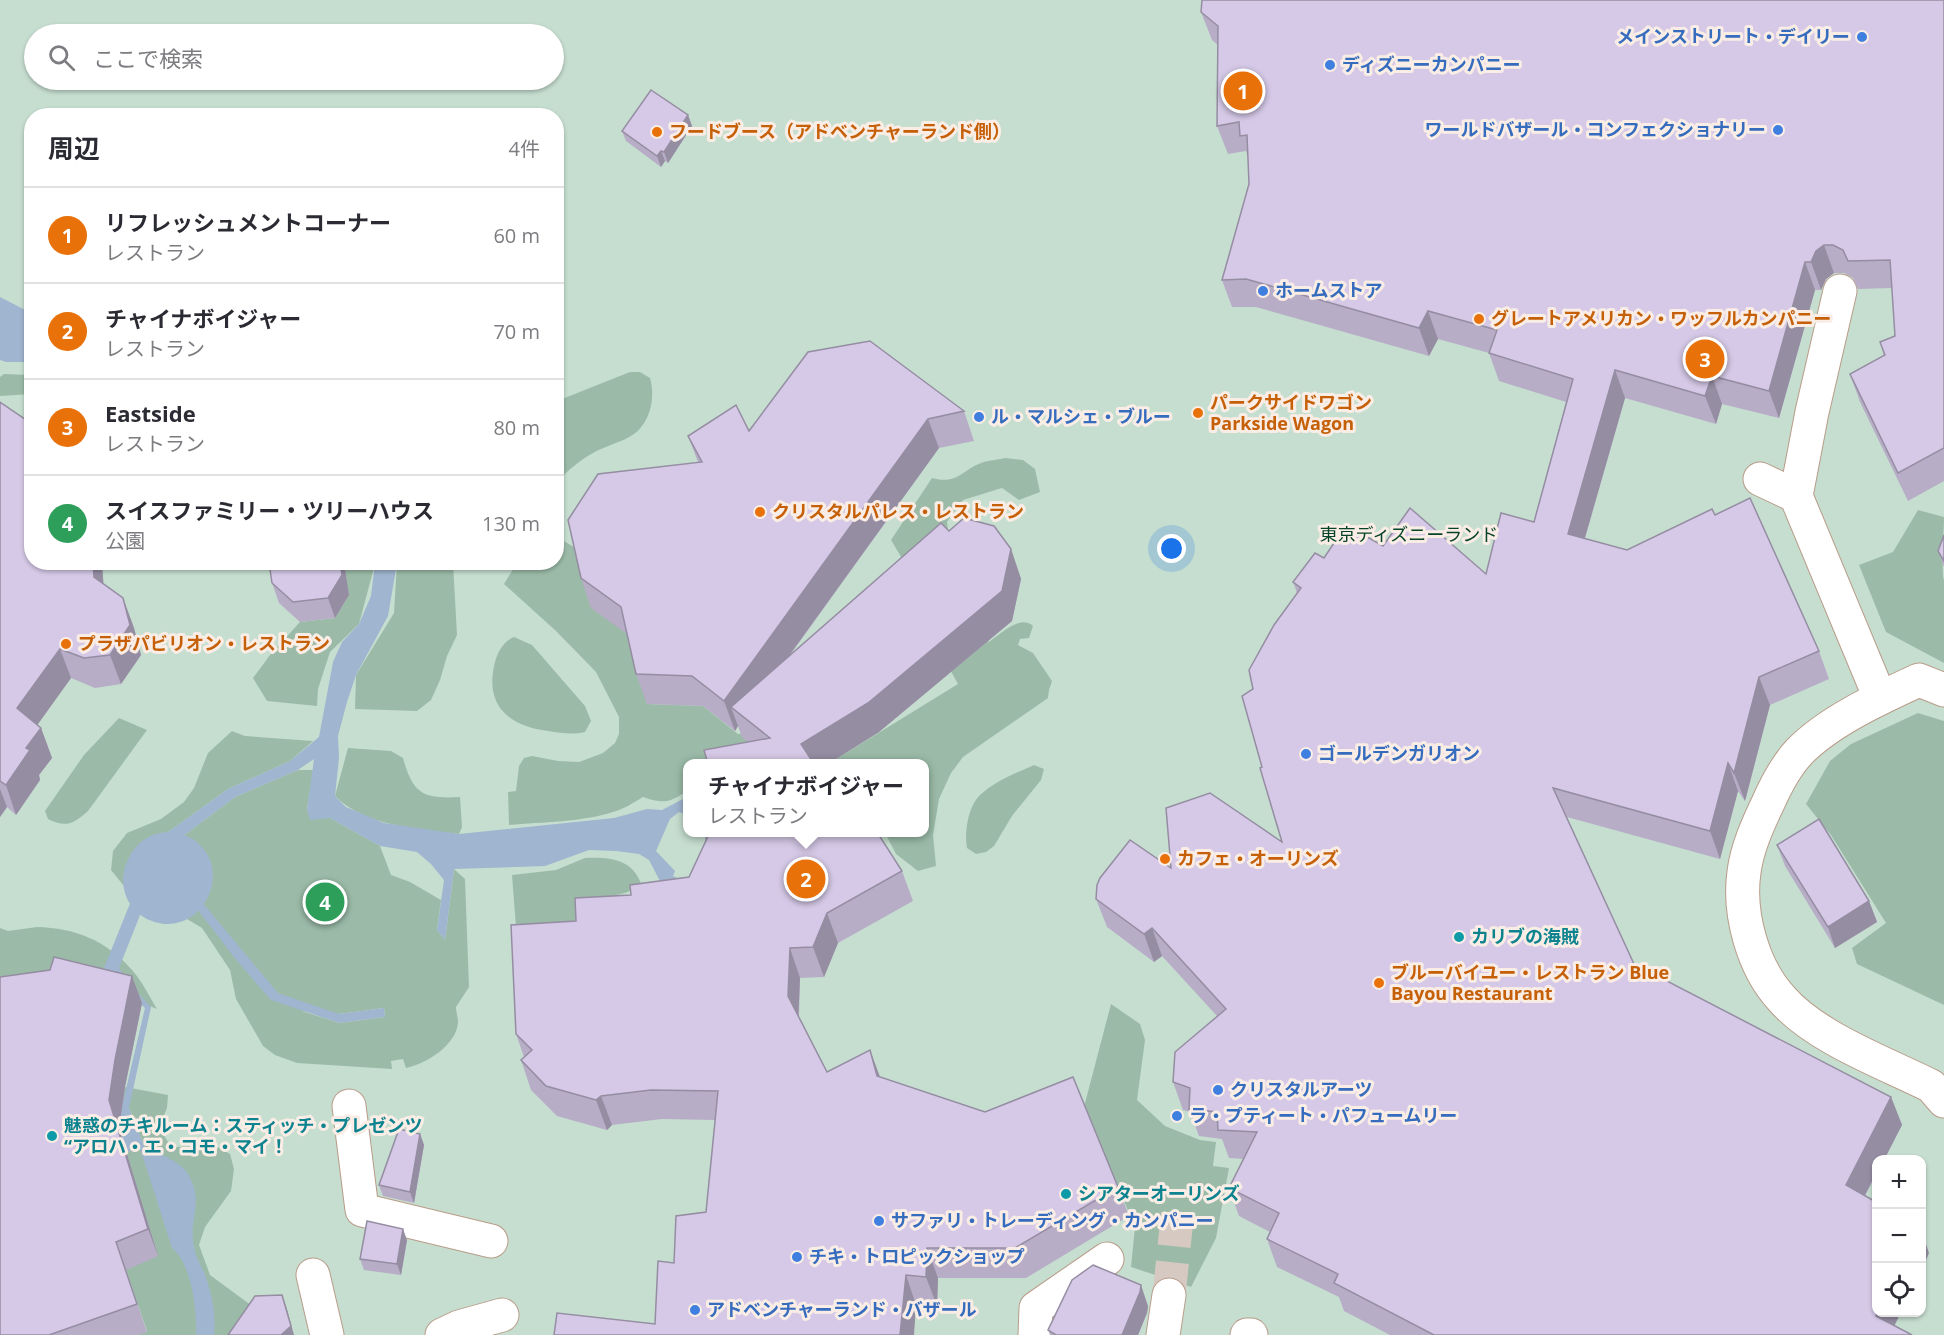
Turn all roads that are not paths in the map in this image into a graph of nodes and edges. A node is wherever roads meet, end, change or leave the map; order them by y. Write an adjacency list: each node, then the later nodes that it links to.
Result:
1 (1840, 291): 3 (street)
2 (1760, 479): 3 (street)
3 (1796, 496): 5 (street)
4 (1944, 690): 5 (street)
5 (1880, 698): 6 (street)
6 (1944, 1101)
7 (349, 1106): 8 (street)
8 (491, 1241)
9 (1107, 1259): 15 (street)
10 (313, 1275): 13 (street)
11 (1169, 1295): 16 (street)
12 (502, 1315): 14 (street)
13 (327, 1335)
14 (442, 1335)
15 (1035, 1335)
16 (1163, 1335)

